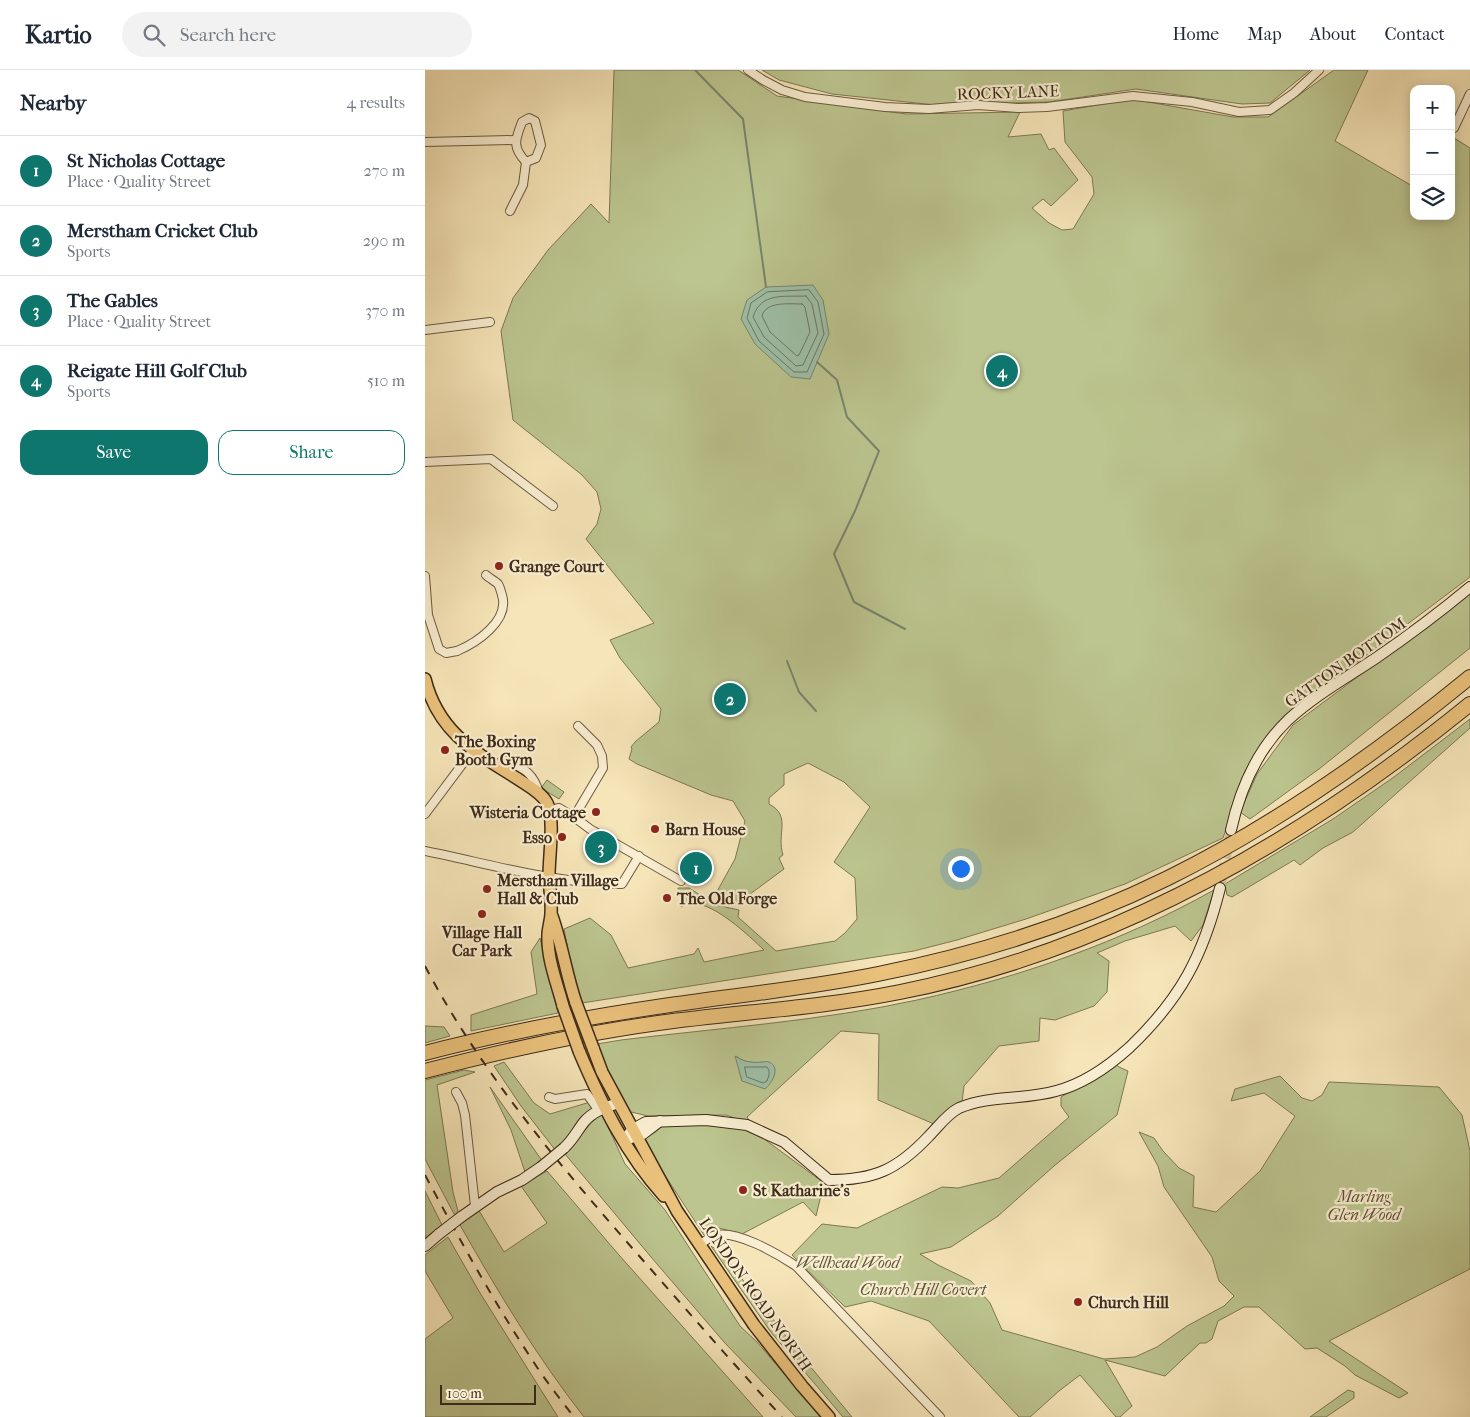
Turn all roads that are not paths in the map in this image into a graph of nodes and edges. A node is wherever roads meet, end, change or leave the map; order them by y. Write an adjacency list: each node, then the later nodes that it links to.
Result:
1 (748, 70): 2 (street, ROCKY LANE)
2 (1319, 70)
3 (1470, 94): 4 (street)
4 (1455, 126)
5 (515, 140): 6 (street); 7 (street); 7 (street)
6 (425, 142)
7 (526, 162): 8 (street)
8 (510, 211)
9 (490, 322): 10 (street)
10 (425, 330)
11 (425, 462): 12 (street)
12 (553, 506)
13 (485, 575): 14 (street)
14 (425, 576)
15 (1470, 587): 25 (street, GATTON BOTTOM)
16 (1470, 677): 32 (highway)
17 (425, 679): 19 (main road)
18 (1470, 704): 33 (highway)
19 (430, 706): 21 (main road)
20 (578, 726): 24 (street)
21 (473, 750): 22 (main road); 23 (street)
22 (550, 810): 24 (street); 28 (main road, LONDON ROAD NORTH)
23 (425, 814)
24 (574, 816): 27 (street)
25 (1231, 830)
26 (425, 851): 28 (street)
27 (639, 856): 28 (street); 29 (street)
28 (549, 877): 31 (main road, LONDON ROAD NORTH)
29 (681, 881)
30 (1221, 888): 39 (street)
31 (551, 914): 36 (main road, LONDON ROAD NORTH, bridge); 37 (main road, LONDON ROAD NORTH, bridge)
32 (425, 1053)
33 (425, 1071)
34 (456, 1092): 43 (street)
35 (549, 1097): 37 (street)
36 (618, 1103): 37 (street); 38 (main road, LONDON ROAD NORTH)
37 (602, 1109): 42 (main road, LONDON ROAD NORTH); 43 (street, bridge)
38 (624, 1113): 40 (street); 41 (main road, LONDON ROAD NORTH)
39 (660, 1121): 40 (street); 41 (street)
40 (645, 1122): 41 (street)
41 (635, 1133): 42 (street); 44 (main road, LONDON ROAD NORTH)
42 (624, 1140): 44 (main road, LONDON ROAD NORTH)
43 (475, 1206): 46 (street, bridge)
44 (677, 1211): 45 (main road, LONDON ROAD NORTH)
45 (700, 1245): 47 (main road, LONDON ROAD NORTH); 48 (street)
46 (425, 1246)
47 (829, 1417)
48 (940, 1417)

